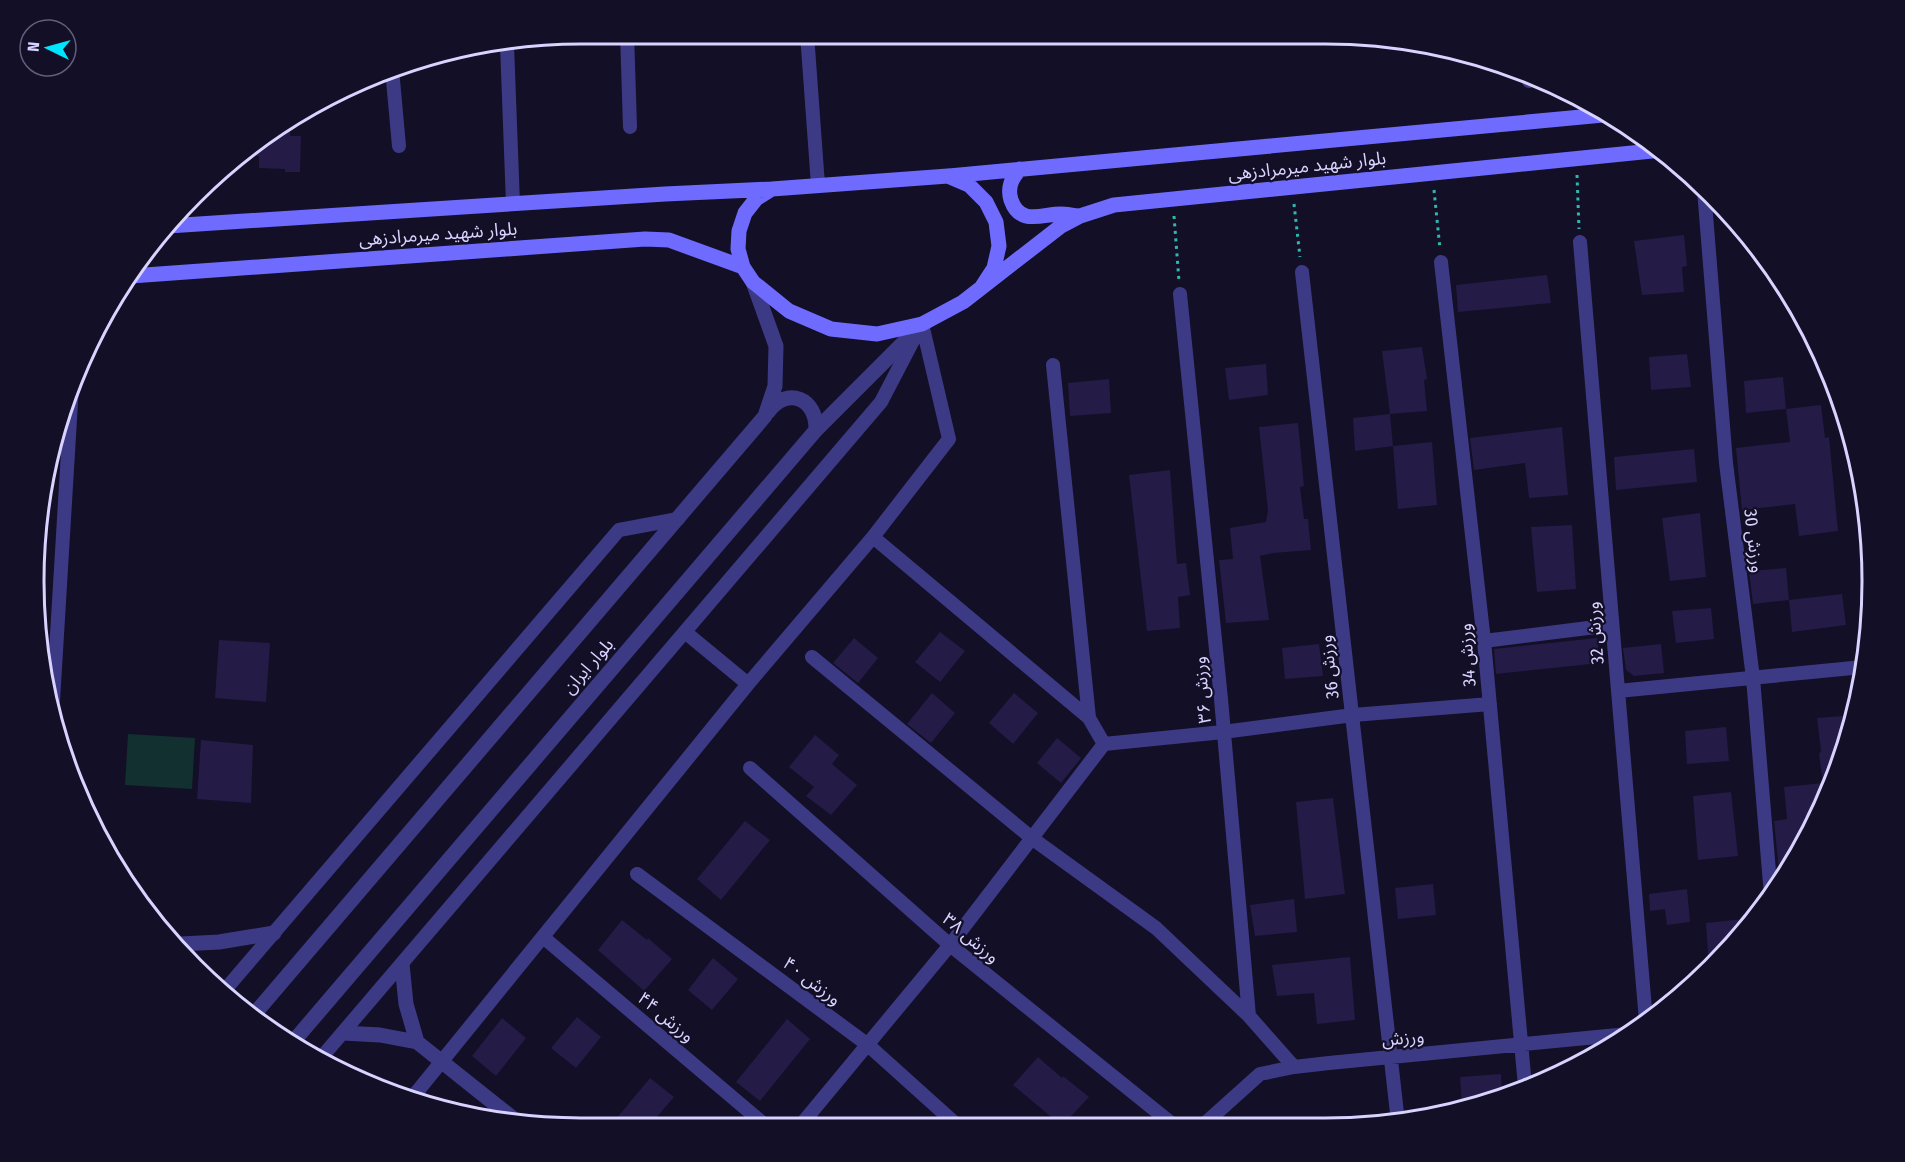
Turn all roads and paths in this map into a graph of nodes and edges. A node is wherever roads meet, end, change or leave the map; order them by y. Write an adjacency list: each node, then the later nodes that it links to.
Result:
1 (627, 44): 6 (street)
2 (808, 44): 13 (street)
3 (507, 49): 18 (street)
4 (393, 78): 7 (street)
5 (1593, 116): 10 (main road, بلوار شهید میرمرادزهی)
6 (630, 127)
7 (399, 146)
8 (1646, 151): 9 (main road, بلوار شهید میرمرادزهی)
9 (1576, 158): 11 (main road, بلوار شهید میرمرادزهی); 21 (path)
10 (1020, 169): 12 (main road, بلوار شهید میرمرادزهی); 19 (main road)
11 (1433, 173): 14 (main road, بلوار شهید میرمرادزهی); 22 (path)
12 (948, 176): 13 (main road, بلوار شهید میرمرادزهی); 27 (main road)
13 (818, 185): 15 (main road, بلوار شهید میرمرادزهی)
14 (1292, 187): 16 (main road, بلوار شهید میرمرادزهی); 24 (path)
15 (772, 189): 18 (main road, بلوار شهید میرمرادزهی); 23 (main road)
16 (1173, 199): 19 (main road, بلوار شهید میرمرادزهی); 28 (path)
17 (1705, 202): 42 (street, ورزش 30)
18 (513, 204): 20 (main road, بلوار شهید میرمرادزهی)
19 (1080, 216): 27 (main road, بلوار شهید میرمرادزهی)
20 (179, 225)
21 (1580, 242): 36 (street, ورزش 32)
22 (1441, 262): 38 (street, ورزش 34)
23 (743, 267): 25 (main road, بلوار شهید میرمرادزهی); 26 (main road, بلوار شهید میرمرادزهی)
24 (1302, 272): 46 (street, ورزش 36)
25 (139, 275)
26 (753, 282): 29 (main road, بلوار شهید میرمرادزهی); 32 (street, بلوار ایران)
27 (981, 288): 29 (main road, بلوار شهید میرمرادزهی)
28 (1180, 294): 48 (street, ورزش ۳۶)
29 (922, 324): 33 (street, بلوار ایران); 35 (street); 37 (street)
30 (1053, 365): 47 (street)
31 (70, 415): 40 (street)
32 (765, 416): 33 (street); 34 (street, بلوار ایران)
33 (816, 430): 65 (street, بلوار ایران)
34 (678, 519): 54 (street); 60 (street, بلوار ایران)
35 (873, 537): 43 (street); 47 (street)
36 (1612, 625): 38 (street); 44 (street, ورزش 32)
37 (685, 632): 43 (street); 58 (street)
38 (1485, 640): 45 (street, ورزش 34)
39 (812, 657): 51 (street)
40 (52, 666)
41 (1854, 668): 42 (street)
42 (1753, 678): 44 (street); 53 (street, ورزش 30)
43 (748, 684): 55 (street)
44 (1618, 691): 61 (street, ورزش 32)
45 (1490, 704): 46 (street); 68 (street, ورزش 34)
46 (1353, 715): 48 (street); 70 (street, ورزش 36)
47 (1089, 718): 49 (street)
48 (1223, 732): 49 (street); 62 (street, ورزش ۳۶)
49 (1104, 744): 51 (street)
50 (750, 768): 57 (street, ورزش ۳۸)
51 (1033, 838): 57 (street); 62 (street)
52 (637, 874): 67 (street, ورزش ۴۰)
53 (1770, 882)
54 (274, 933): 56 (street); 59 (street)
55 (543, 937): 71 (street); 77 (street, ورزش ۴۴)
56 (185, 944)
57 (950, 945): 67 (street); 80 (street, ورزش ۳۸)
58 (402, 964): 63 (street); 66 (street)
59 (228, 986)
60 (258, 1010)
61 (1645, 1011)
62 (1249, 1016): 72 (street)
63 (343, 1033): 66 (street); 69 (street)
64 (1610, 1036): 68 (street, ورزش)
65 (297, 1037)
66 (417, 1042): 71 (street)
67 (868, 1045): 78 (street); 79 (street, ورزش ۴۰)
68 (1522, 1045): 70 (street, ورزش); 73 (street, ورزش 34)
69 (325, 1053)
70 (1392, 1057): 72 (street, ورزش); 76 (street, ورزش 36)
71 (441, 1062): 74 (street); 75 (street)
72 (1294, 1067): 81 (street, ورزش)
73 (1525, 1080)
74 (416, 1092)
75 (505, 1113)
76 (1397, 1113)
77 (757, 1118)
78 (807, 1118)
79 (949, 1118)
80 (1165, 1118)
81 (1211, 1118)

